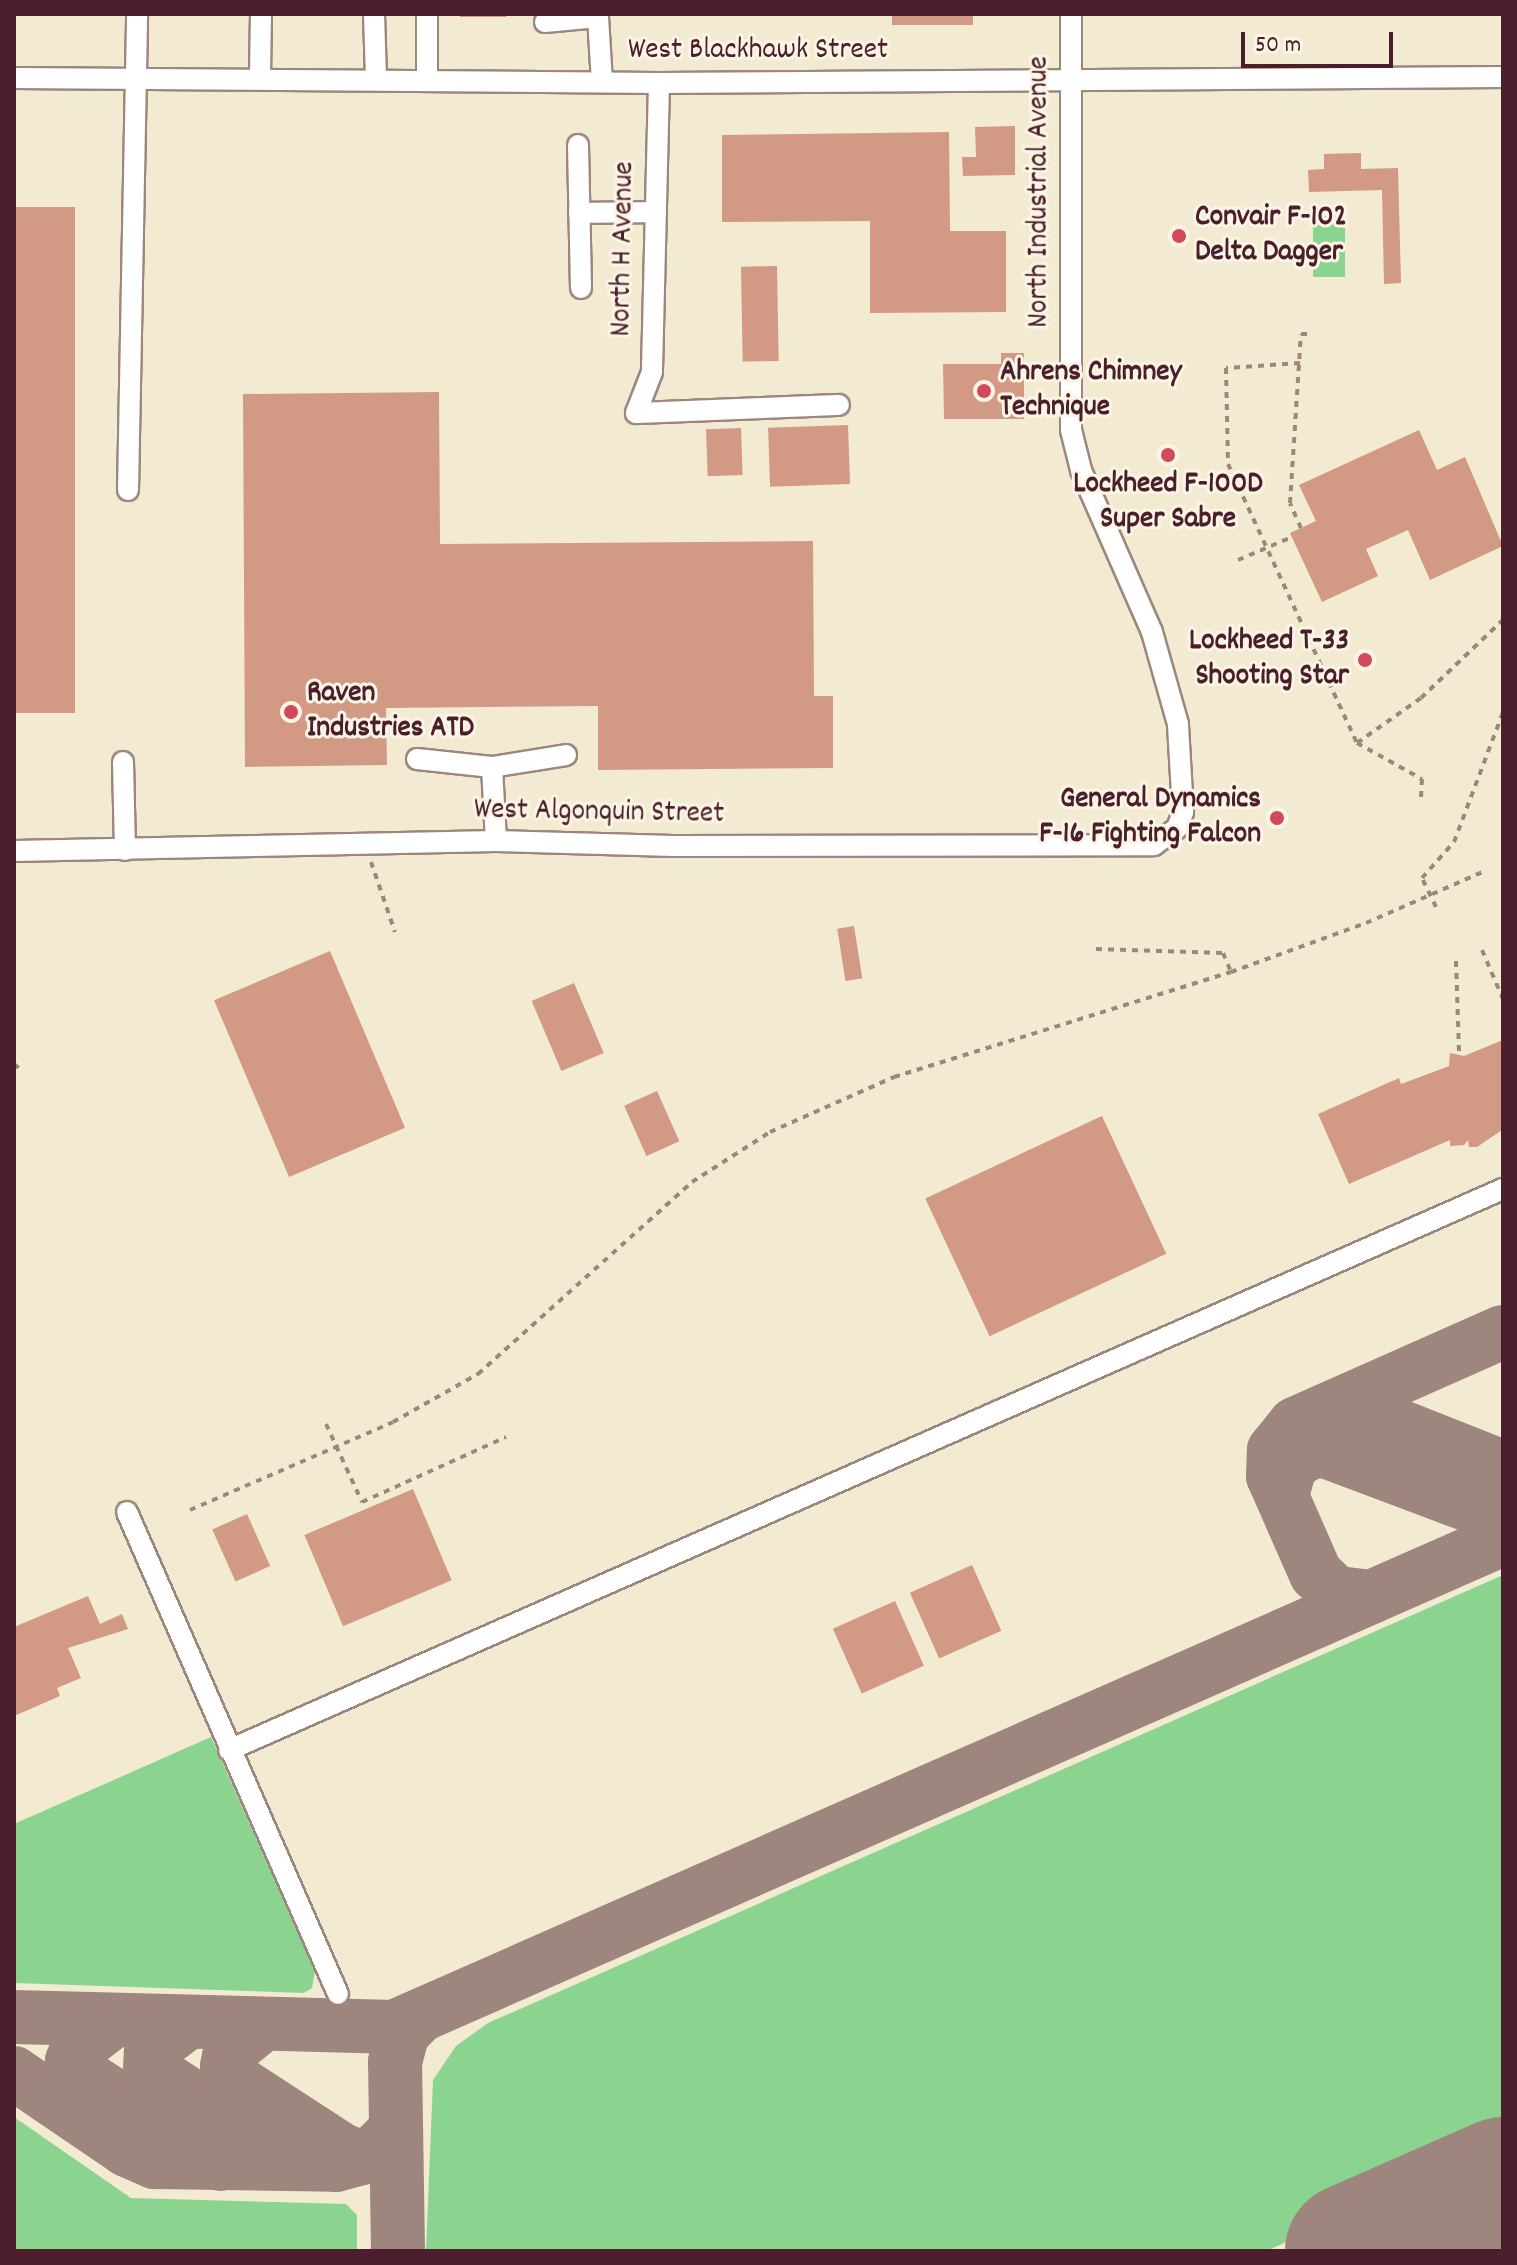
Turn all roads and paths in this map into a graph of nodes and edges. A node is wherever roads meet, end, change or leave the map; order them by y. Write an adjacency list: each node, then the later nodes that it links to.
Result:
1 (137, 14): 7 (street)
2 (261, 14): 8 (street)
3 (374, 14): 11 (street)
4 (427, 14): 12 (street)
5 (1071, 14): 13 (street, North Industrial Avenue)
6 (545, 22): 14 (street)
7 (137, 75): 8 (street, West Blackhawk Street); 10 (street, West Blackhawk Street); 23 (street)
8 (260, 76): 11 (street, West Blackhawk Street)
9 (1503, 77): 13 (street, West Blackhawk Street)
10 (14, 78)
11 (376, 79): 12 (street, West Blackhawk Street)
12 (427, 79): 14 (street, West Blackhawk Street)
13 (1070, 80): 15 (street, West Blackhawk Street); 36 (street, North Industrial Avenue)
14 (602, 82): 15 (street, West Blackhawk Street)
15 (659, 83): 17 (street, North H Avenue)
16 (578, 145): 18 (street)
17 (656, 212): 18 (street); 22 (street, North H Avenue)
18 (579, 213): 19 (street)
19 (581, 288)
20 (1310, 334): 21 (path)
21 (1300, 363): 24 (path); 26 (path)
22 (839, 405)
23 (128, 490)
24 (1301, 528)
25 (1292, 537): 26 (path)
26 (1266, 547): 27 (path); 30 (path)
27 (1238, 560)
28 (1503, 620): 30 (path)
29 (1503, 712): 42 (path)
30 (1357, 743): 35 (path)
31 (566, 755): 34 (street)
32 (417, 759): 34 (street)
33 (123, 762): 39 (street)
34 (492, 767): 37 (street)
35 (1421, 801)
36 (1177, 828): 37 (street, West Algonquin Street)
37 (496, 841): 38 (street, West Algonquin Street)
38 (364, 844): 39 (street, West Algonquin Street); 44 (path)
39 (125, 850): 40 (street, West Algonquin Street)
40 (14, 851)
41 (1485, 871): 42 (path)
42 (1430, 895): 43 (path); 48 (path)
43 (1436, 907)
44 (395, 932)
45 (1096, 949): 48 (path)
46 (1482, 950): 49 (path)
47 (1456, 961): 50 (path)
48 (1231, 972): 56 (path)
49 (1503, 999)
50 (1459, 1053)
51 (14, 1064): 52 (path)
52 (22, 1071)
53 (1503, 1189): 59 (street)
54 (326, 1424): 56 (path)
55 (506, 1437): 56 (path)
56 (337, 1447): 57 (path)
57 (190, 1510)
58 (127, 1512): 59 (street)
59 (229, 1750): 60 (street)
60 (338, 1994)

